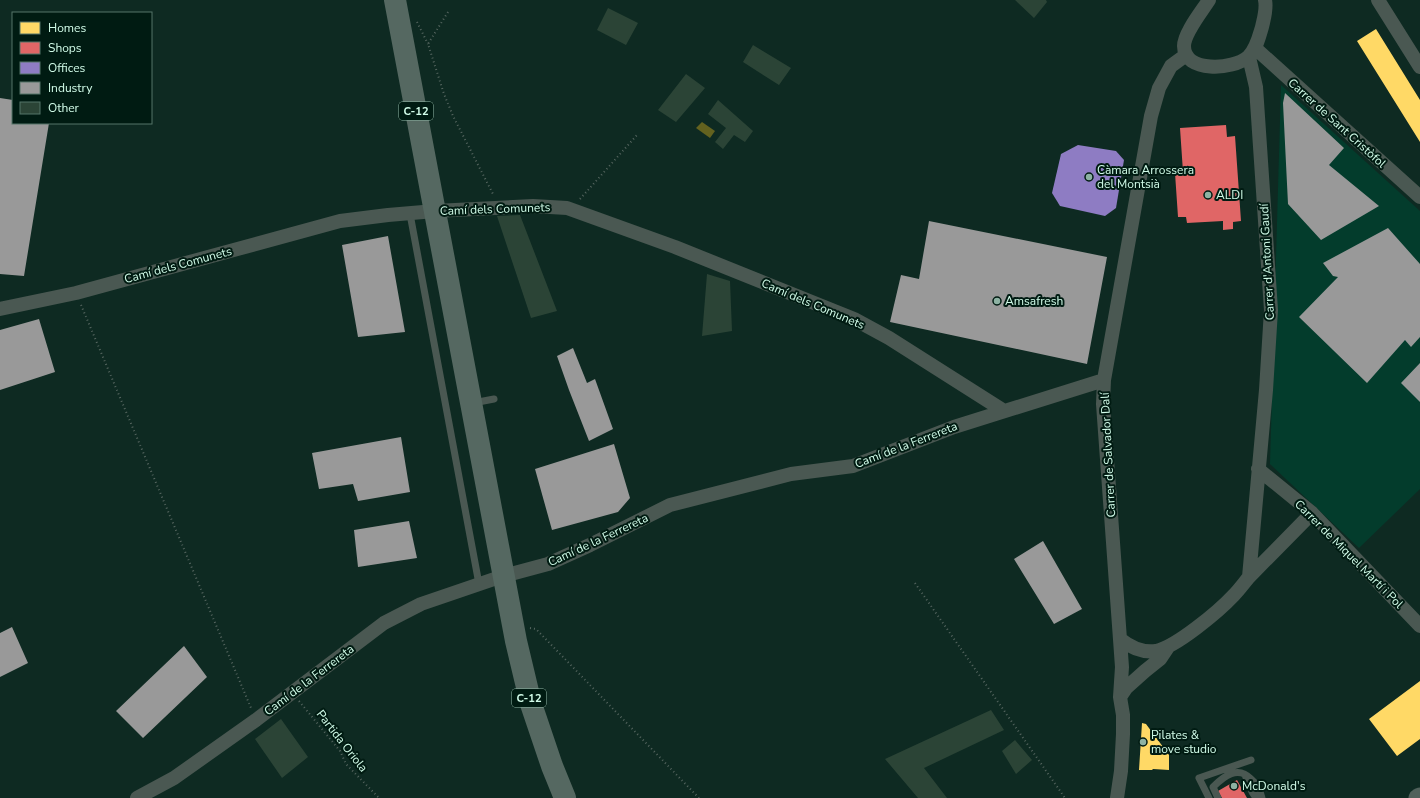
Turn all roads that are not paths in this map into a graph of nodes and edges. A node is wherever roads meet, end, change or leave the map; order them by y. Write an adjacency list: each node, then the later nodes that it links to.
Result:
1 (395, 0): 9 (main road, C-12)
2 (1209, 0): 6 (street)
3 (1265, 0): 5 (street)
4 (1378, 0): 7 (street)
5 (1252, 52): 6 (street); 8 (street, Carrer de Sant Cristòfol); 16 (street, Carrer d'Antoni Gaudí)
6 (1186, 55): 12 (street, Carrer de Salvador Dalí)
7 (1418, 60)
8 (1420, 197)
9 (435, 211): 10 (street, Camí dels Comunets); 14 (main road, C-12); 15 (street, Camí dels Comunets)
10 (410, 214): 11 (street, Camí dels Comunets); 20 (lane)
11 (0, 309)
12 (1104, 380): 15 (street, Camí de la Ferrereta); 22 (street, Carrer de Salvador Dalí)
13 (494, 399): 14 (lane)
14 (471, 403): 18 (main road, C-12)
15 (1004, 411): 18 (street, Camí de la Ferrereta)
16 (1258, 469): 17 (street, Carrer de Miquel Martí i Pol); 19 (street, Carrer d'Antoni Gaudí)
17 (1312, 513): 19 (street); 21 (street, Carrer de Miquel Martí i Pol)
18 (503, 576): 20 (street, Camí de la Ferrereta); 28 (main road, C-12)
19 (1249, 577): 23 (street)
20 (480, 584): 27 (street, Camí de la Ferrereta)
21 (1420, 626)
22 (1120, 639): 23 (street); 24 (street, Carrer de Salvador Dalí)
23 (1168, 647): 24 (street)
24 (1120, 697): 29 (street, Carrer de Salvador Dalí)
25 (1251, 760): 30 (lane)
26 (1245, 773): 31 (lane); 32 (lane); 33 (lane)
27 (137, 798)
28 (565, 798)
29 (1117, 798)
30 (1208, 798)
31 (1218, 798)
32 (1256, 798)
33 (1262, 798)

